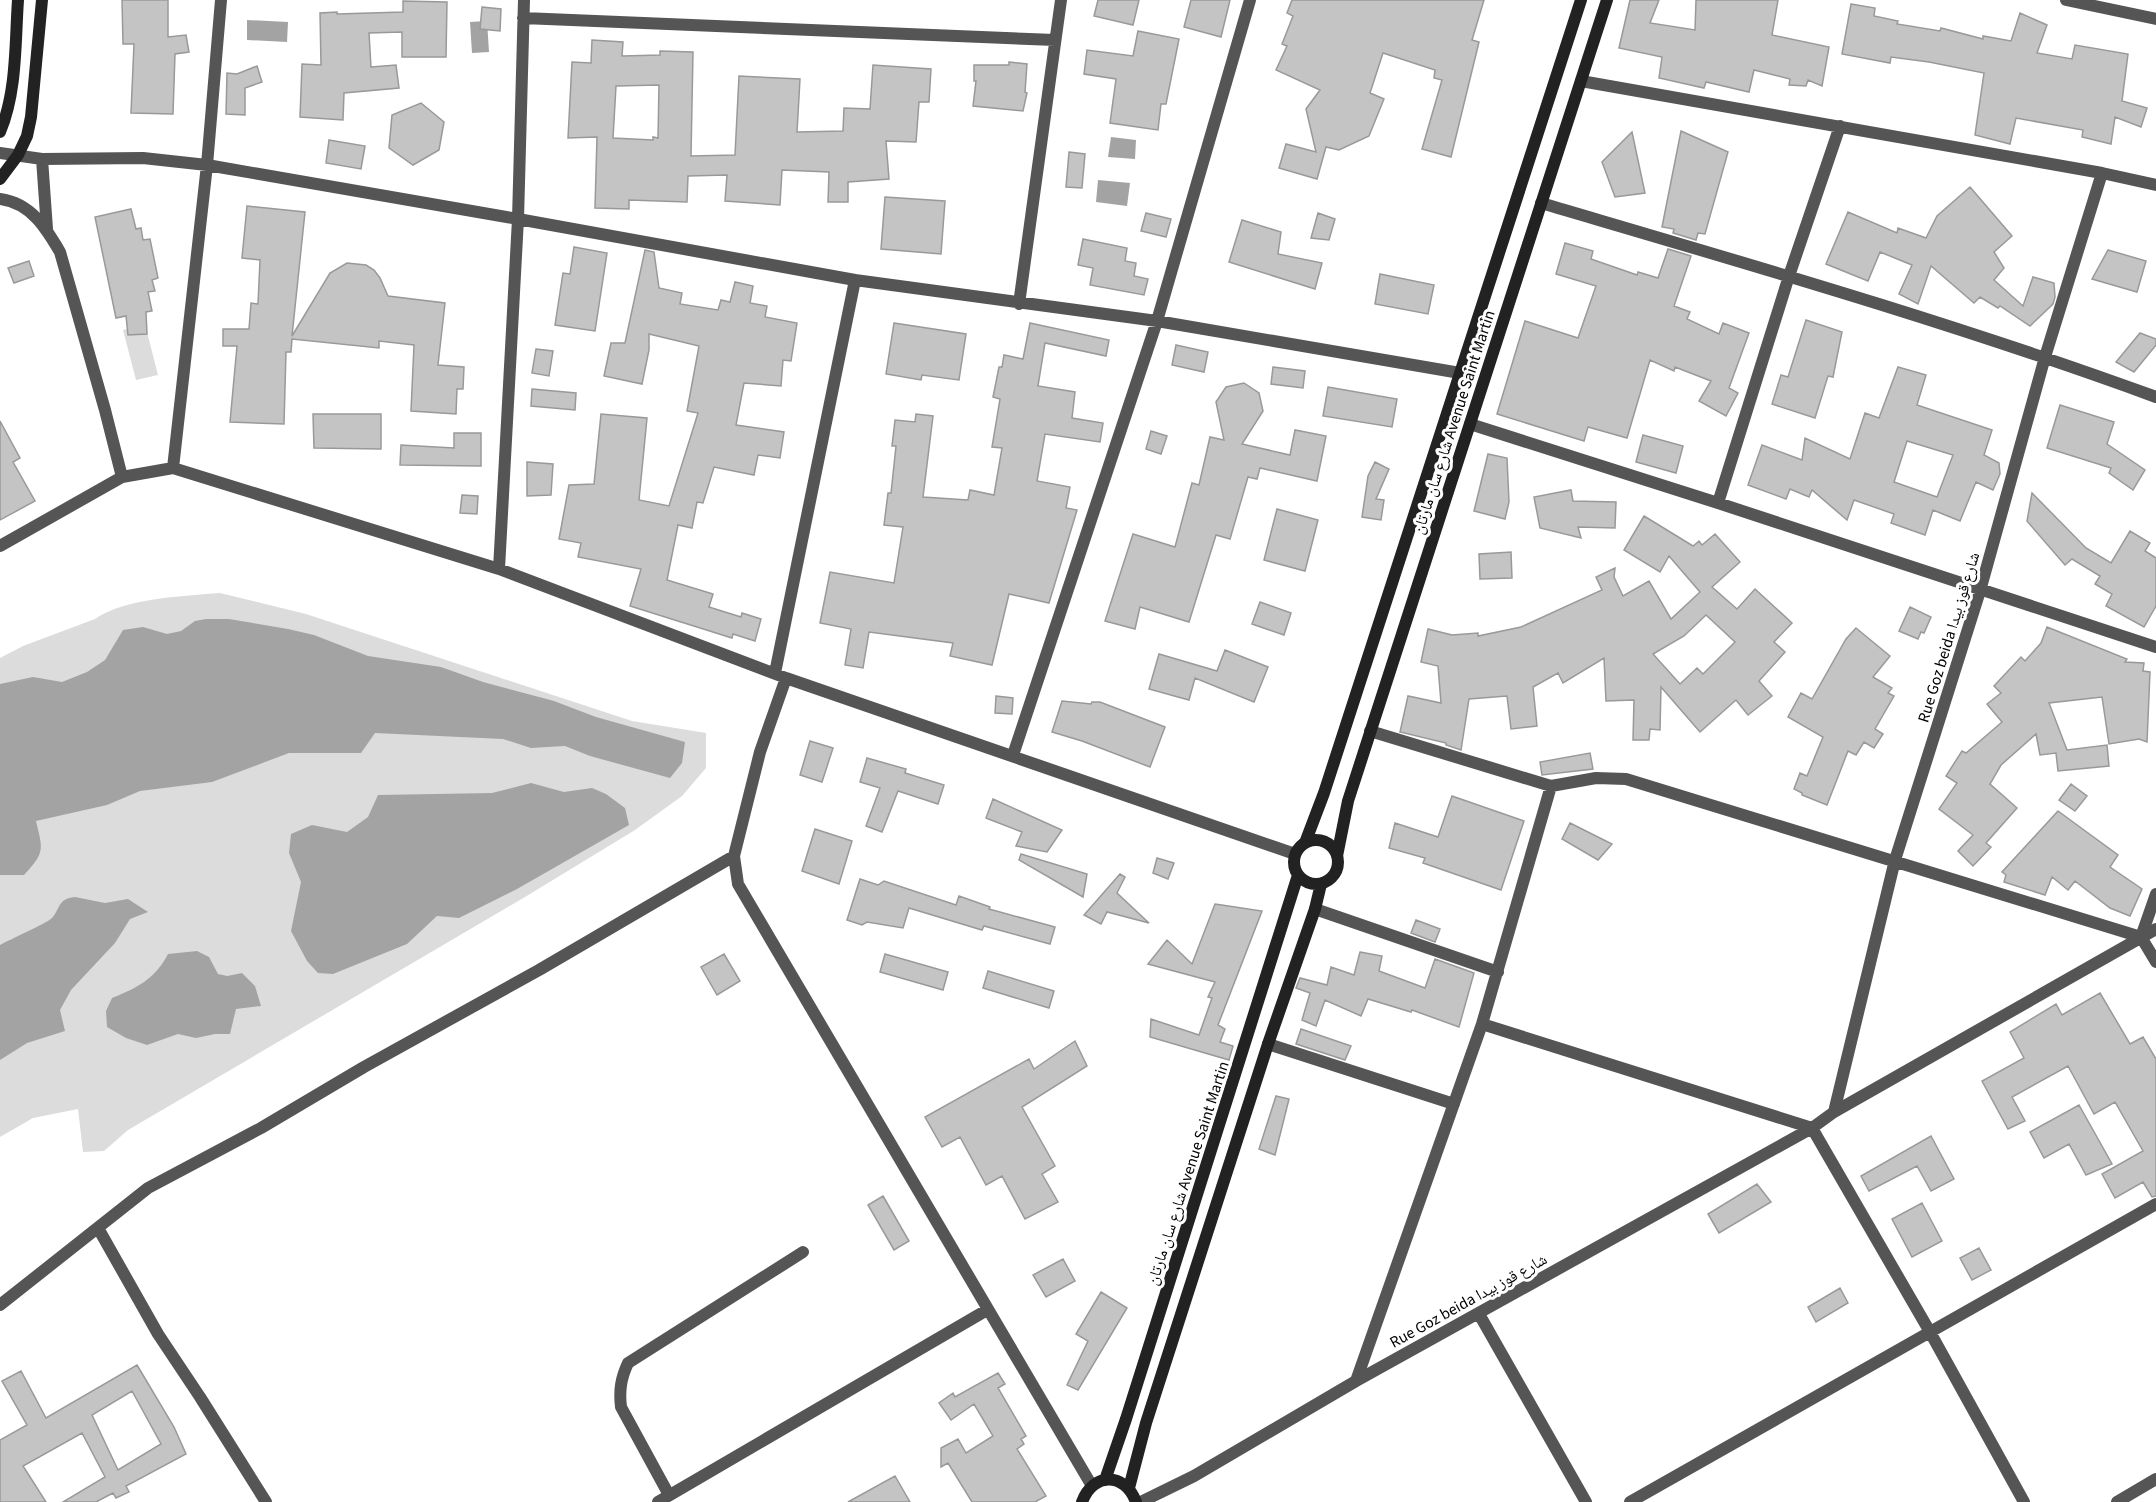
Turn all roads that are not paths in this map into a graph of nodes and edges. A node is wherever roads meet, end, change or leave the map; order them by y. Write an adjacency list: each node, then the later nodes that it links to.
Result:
1 (18, 0): 15 (main road)
2 (42, 0): 17 (main road)
3 (221, 0): 19 (street)
4 (524, 0): 10 (street)
5 (1061, 0): 12 (street)
6 (1250, 0): 30 (street)
7 (1581, 0): 32 (main road, شارع سان مارتان Avenue Saint Martin)
8 (1607, 0): 13 (main road, شارع سان مارتان Avenue Saint Martin)
9 (2066, 0): 11 (street)
10 (523, 18): 12 (street); 25 (street)
11 (2156, 19)
12 (1054, 40): 29 (street)
13 (1581, 81): 14 (street); 24 (main road, شارع سان مارتان Avenue Saint Martin)
14 (1840, 126): 20 (street); 27 (street)
15 (0, 132)
16 (0, 153): 17 (street)
17 (18, 155): 18 (street); 21 (main road)
18 (42, 159): 19 (street); 26 (street)
19 (207, 165): 25 (street); 35 (street)
20 (2102, 173): 22 (street); 31 (street, Rue Goz beida شارع قوز بيدا)
21 (0, 180)
22 (2156, 185)
23 (0, 200): 26 (street)
24 (1541, 203): 27 (street); 34 (main road, شارع سان مارتان Avenue Saint Martin)
25 (518, 219): 28 (street); 39 (street)
26 (46, 229): 36 (street)
27 (1789, 276): 31 (street); 37 (street)
28 (855, 280): 29 (street); 42 (street)
29 (1018, 304): 30 (street)
30 (1157, 321): 32 (street); 44 (street)
31 (2045, 357): 33 (street); 40 (street, Rue Goz beida شارع قوز بيدا)
32 (1460, 373): 46 (main road, شارع سان مارتان Avenue Saint Martin)
33 (2156, 397)
34 (1470, 424): 37 (street); 43 (main road, شارع سان مارتان Avenue Saint Martin)
35 (173, 468): 36 (street); 39 (street)
36 (122, 477): 38 (street)
37 (1718, 503): 40 (street)
38 (0, 546)
39 (499, 569): 42 (street)
40 (1980, 591): 41 (street); 50 (street, Rue Goz beida شارع قوز بيدا)
41 (2156, 647)
42 (780, 675): 44 (street); 48 (street)
43 (1370, 731): 45 (street); 49 (main road, شارع سان مارتان Avenue Saint Martin)
44 (1013, 755): 47 (street)
45 (1551, 786): 50 (street); 58 (street)
46 (1305, 843): 47 (main road); 49 (main road)
47 (1295, 854): 51 (main road)
48 (735, 856): 65 (street); 68 (street)
49 (1337, 856): 52 (main road)
50 (1895, 860): 56 (street); 62 (street, Rue Goz beida شارع قوز بيدا)
51 (1298, 875): 52 (main road); 73 (main road, شارع سان مارتان Avenue Saint Martin)
52 (1321, 884): 54 (main road)
53 (2156, 894): 56 (street)
54 (1315, 909): 58 (street); 60 (main road)
55 (2156, 929): 56 (street, Rue Goz beida شارع قوز بيدا)
56 (2142, 937): 57 (street); 62 (street, Rue Goz beida شارع قوز بيدا)
57 (2156, 962)
58 (1498, 972): 59 (street)
59 (1482, 1024): 61 (street); 63 (street)
60 (1268, 1044): 61 (street); 75 (main road)
61 (1454, 1104): 71 (street)
62 (1834, 1112): 63 (street, Rue Goz beida شارع قوز بيدا)
63 (1812, 1128): 69 (street, Rue Goz beida شارع قوز بيدا); 70 (street)
64 (2156, 1203): 70 (street)
65 (98, 1228): 67 (street); 77 (street)
66 (803, 1252): 76 (street)
67 (0, 1305)
68 (987, 1310): 74 (street); 76 (street)
69 (1479, 1314): 71 (street, Rue Goz beida شارع قوز بيدا); 82 (street)
70 (1930, 1332): 83 (street); 84 (street)
71 (1356, 1381): 81 (street, Rue Goz beida شارع قوز بيدا)
72 (2156, 1479): 85 (street)
73 (1105, 1480): 74 (main road); 75 (main road)
74 (1092, 1486): 79 (main road)
75 (1129, 1488): 80 (main road)
76 (669, 1495): 78 (street)
77 (266, 1502)
78 (658, 1502)
79 (1082, 1502)
80 (1136, 1502)
81 (1141, 1502)
82 (1586, 1502)
83 (1630, 1502)
84 (2024, 1502)
85 (2116, 1502)

